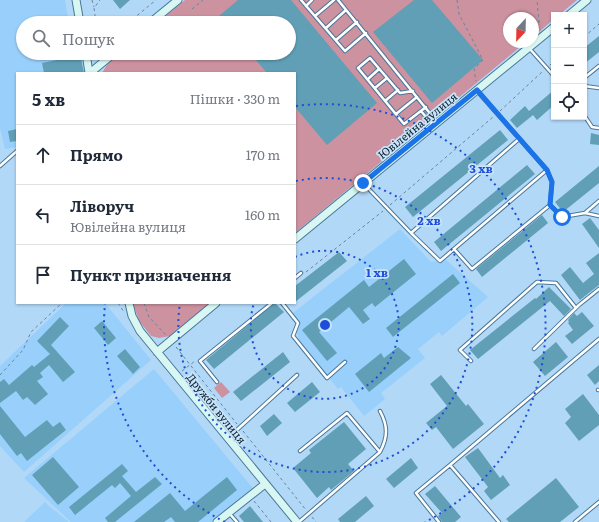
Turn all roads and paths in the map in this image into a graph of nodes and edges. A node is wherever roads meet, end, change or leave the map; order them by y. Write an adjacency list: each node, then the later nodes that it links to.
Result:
1 (76, 0): 20 (street)
2 (92, 0): 15 (path)
3 (100, 0): 15 (path)
4 (156, 0): 22 (path)
5 (178, 0): 23 (street)
6 (203, 0): 16 (path)
7 (301, 0): 14 (lane)
8 (312, 0): 14 (lane)
9 (334, 0): 24 (lane)
10 (338, 0): 17 (lane)
11 (457, 0): 50 (path)
12 (537, 0): 18 (path)
13 (587, 0): 19 (street)
14 (306, 6): 24 (lane)
15 (94, 8): 21 (path)
16 (192, 9)
17 (346, 10): 25 (lane); 27 (lane)
18 (538, 12)
19 (573, 12)
20 (79, 16)
21 (95, 16)
22 (137, 16)
23 (159, 16)
24 (315, 16): 27 (lane)
25 (357, 22): 29 (lane); 31 (lane)
26 (599, 24): 30 (path)
27 (326, 28): 31 (lane)
28 (551, 30): 32 (street, Ювілейна вулиця)
29 (366, 33): 31 (lane); 51 (lane)
30 (587, 34)
31 (336, 40)
32 (539, 40)
33 (529, 48): 38 (lane); 50 (street, Ювілейна вулиця)
34 (87, 60): 40 (street)
35 (106, 60): 41 (street)
36 (551, 64): 38 (path)
37 (599, 66): 43 (lane)
38 (546, 68): 42 (lane); 57 (path)
39 (379, 69): 44 (lane); 45 (lane); 45 (lane)
40 (90, 72)
41 (91, 72)
42 (551, 73)
43 (587, 76)
44 (387, 78): 47 (lane); 49 (lane)
45 (368, 79): 47 (lane)
46 (587, 86): 48 (lane)
47 (375, 88): 53 (lane)
48 (599, 88)
49 (398, 90): 51 (lane); 53 (lane)
50 (477, 90): 57 (lane); 59 (street, Ювілейна вулиця)
51 (412, 91): 52 (lane)
52 (417, 97): 54 (lane); 56 (lane)
53 (386, 101): 56 (lane)
54 (426, 107): 55 (lane); 59 (lane)
55 (421, 111): 56 (lane); 59 (lane)
56 (396, 114)
57 (497, 114): 61 (lane); 68 (path)
58 (587, 120): 60 (lane)
59 (436, 124): 65 (street, Ювілейна вулиця)
60 (599, 128)
61 (519, 139): 64 (lane); 71 (lane)
62 (16, 152): 63 (lane)
63 (0, 166)
64 (547, 170): 67 (lane); 73 (lane)
65 (363, 183): 68 (lane); 72 (street, Ювілейна вулиця)
66 (599, 201): 69 (lane)
67 (550, 205): 69 (lane); 73 (lane)
68 (387, 208): 71 (lane); 74 (path)
69 (585, 213): 70 (lane)
70 (599, 216)
71 (412, 232): 73 (lane)
72 (296, 238)
73 (454, 249)
74 (306, 272)
75 (301, 273): 76 (lane)
76 (296, 277)
77 (599, 289): 84 (lane)
78 (61, 304): 91 (path)
79 (129, 304): 88 (street, Дружби вулиця)
80 (144, 304): 85 (path)
81 (215, 304): 85 (street)
82 (271, 304): 93 (lane)
83 (283, 304): 90 (lane)
84 (576, 308): 87 (lane); 89 (lane)
85 (171, 340): 88 (street); 95 (path)
86 (599, 340): 99 (lane)
87 (534, 349)
88 (157, 352): 96 (street, Дружби вулиця)
89 (471, 361)
90 (345, 362)
91 (0, 375)
92 (297, 375): 95 (lane)
93 (217, 382)
94 (380, 411): 98 (lane)
95 (240, 427): 96 (lane); 104 (path)
96 (228, 439): 100 (street, Дружби вулиця)
97 (300, 451): 98 (lane)
98 (380, 452): 104 (lane)
99 (450, 465): 110 (lane); 111 (lane)
100 (265, 484): 101 (street); 108 (street, Дружби вулиця)
101 (250, 496): 103 (street); 107 (path)
102 (599, 502): 112 (lane)
103 (229, 512): 105 (street); 106 (lane)
104 (309, 514): 108 (lane); 109 (path)
105 (217, 522)
106 (237, 522)
107 (271, 522)
108 (298, 522)
109 (316, 522)
110 (439, 522)
111 (499, 522)
112 (575, 522)

